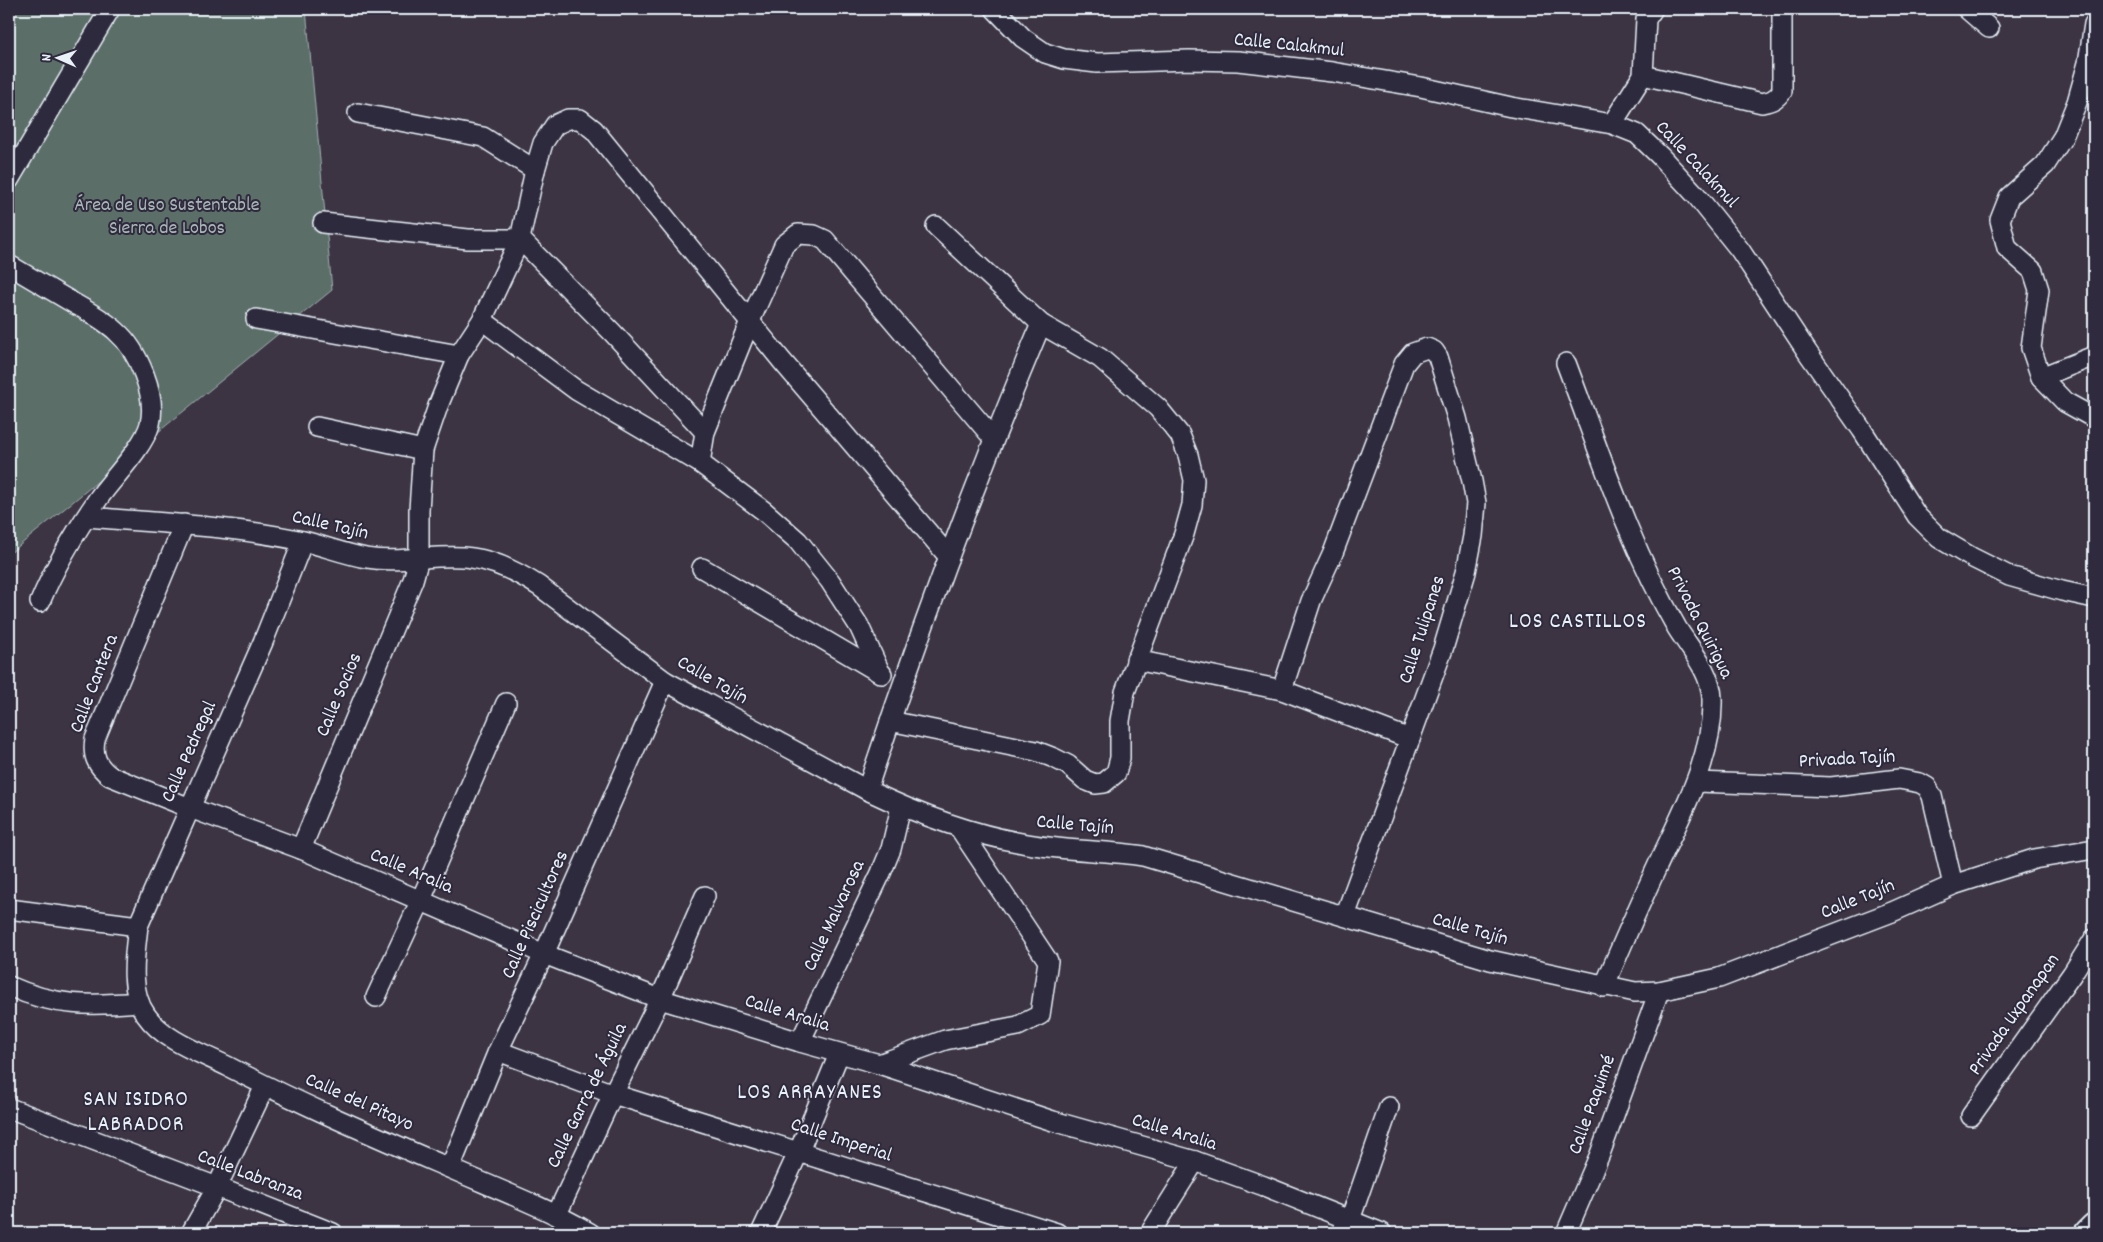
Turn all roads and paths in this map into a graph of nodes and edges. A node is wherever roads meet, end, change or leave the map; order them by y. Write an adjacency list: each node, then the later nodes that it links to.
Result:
1 (110, 9): 12 (street)
2 (995, 9): 10 (street, Calle Calakmul)
3 (1653, 9): 8 (street)
4 (1782, 9): 8 (street)
5 (1967, 9): 7 (street)
6 (2094, 24): 24 (street)
7 (1989, 28)
8 (1643, 75): 10 (street)
9 (358, 113): 11 (street)
10 (1612, 124): 37 (street, Calle Calakmul)
11 (535, 170): 15 (street, Calle Socios); 19 (street, Calle Socios)
12 (9, 180)
13 (323, 223): 15 (street)
14 (936, 226): 20 (street)
15 (520, 238): 18 (street, Calle Socios); 27 (street)
16 (9, 266): 31 (street)
17 (256, 319): 21 (street)
18 (482, 320): 21 (street, Calle Socios); 30 (street)
19 (750, 321): 27 (street); 28 (street); 34 (street, Calle Socios)
20 (1041, 324): 28 (street); 39 (street)
21 (459, 355): 29 (street, Calle Socios)
22 (2094, 356): 24 (street)
23 (1566, 364): 47 (street, Privada Quirigua)
24 (2041, 377): 25 (street)
25 (2094, 418)
26 (317, 427): 29 (street)
27 (705, 432): 30 (street)
28 (994, 438): 34 (street)
29 (423, 450): 35 (street, Calle Socios)
30 (700, 463): 40 (street)
31 (88, 517): 32 (street, Calle Tajín); 38 (street)
32 (184, 524): 33 (street, Calle Tajín); 50 (street, Calle Cantera)
33 (303, 541): 35 (street, Calle Tajín); 50 (street, Calle Pedregal)
34 (949, 557): 42 (street)
35 (419, 559): 41 (street, Calle Tajín); 52 (street, Calle Socios)
36 (702, 568): 40 (street)
37 (2094, 598)
38 (40, 602)
39 (1136, 660): 43 (street); 45 (street)
40 (880, 672): 42 (street)
41 (665, 681): 48 (street, Calle Tajín); 61 (street, Calle Piscicultores)
42 (902, 687): 45 (street)
43 (1282, 690): 46 (street); 46 (street, Calle Tulipanes)
44 (506, 703): 56 (street)
45 (890, 721): 48 (street)
46 (1410, 740): 58 (street, Calle Tulipanes)
47 (1696, 782): 54 (street, Privada Tajín); 64 (street, Privada Quirigua)
48 (867, 790): 49 (street, Calle Tajín)
49 (901, 806): 51 (street, Calle Tajín); 69 (street, Calle Malvarosa)
50 (190, 808): 52 (street, Calle Aralia); 59 (street, Calle Pedregal)
51 (960, 829): 58 (street, Calle Tajín); 72 (street)
52 (301, 849): 56 (street, Calle Aralia)
53 (2094, 849): 54 (street, Calle Tajín)
54 (1953, 885): 65 (street, Calle Tajín)
55 (705, 896): 67 (street, Calle Garra de Águila)
56 (420, 902): 61 (street, Calle Aralia); 66 (street)
57 (9, 909): 59 (street)
58 (1345, 916): 64 (street, Calle Tajín)
59 (138, 926): 62 (street, Calle Pedregal)
60 (2094, 939): 77 (street, Privada Uxpanapan)
61 (544, 954): 67 (street, Calle Aralia); 70 (street, Calle Piscicultores)
62 (134, 984): 68 (street, Calle del Pitayo)
63 (9, 986): 68 (street)
64 (1604, 986): 65 (street, Calle Tajín)
65 (1659, 991): 92 (street, Calle Paquimé)
66 (376, 998)
67 (660, 999): 69 (street, Calle Aralia); 74 (street, Calle Garra de Águila)
68 (140, 1002): 73 (street, Calle del Pitayo)
69 (800, 1042): 71 (street, Calle Aralia)
70 (498, 1051): 74 (street, Calle Imperial); 80 (street, Calle Piscicultores)
71 (839, 1054): 72 (street, Calle Aralia); 78 (street)
72 (879, 1064): 79 (street, Calle Aralia)
73 (265, 1086): 80 (street, Calle del Pitayo); 81 (street)
74 (613, 1094): 78 (street, Calle Imperial); 82 (street, Calle Garra de Águila)
75 (1389, 1107): 83 (street)
76 (9, 1108): 81 (street, Calle Labranza)
77 (1971, 1116)
78 (799, 1151): 88 (street); 89 (street, Calle Imperial)
79 (1195, 1161): 83 (street, Calle Aralia); 90 (street)
80 (450, 1168): 82 (street, Calle del Pitayo)
81 (217, 1187): 85 (street); 86 (street, Calle Labranza)
82 (557, 1214): 87 (street, Calle del Pitayo)
83 (1346, 1227): 91 (street, Calle Aralia)
84 (2094, 1228): 93 (main road)
85 (192, 1233)
86 (333, 1233)
87 (590, 1233)
88 (761, 1233)
89 (1058, 1233)
90 (1150, 1233)
91 (1382, 1233)
92 (1566, 1233)
93 (2088, 1233)

